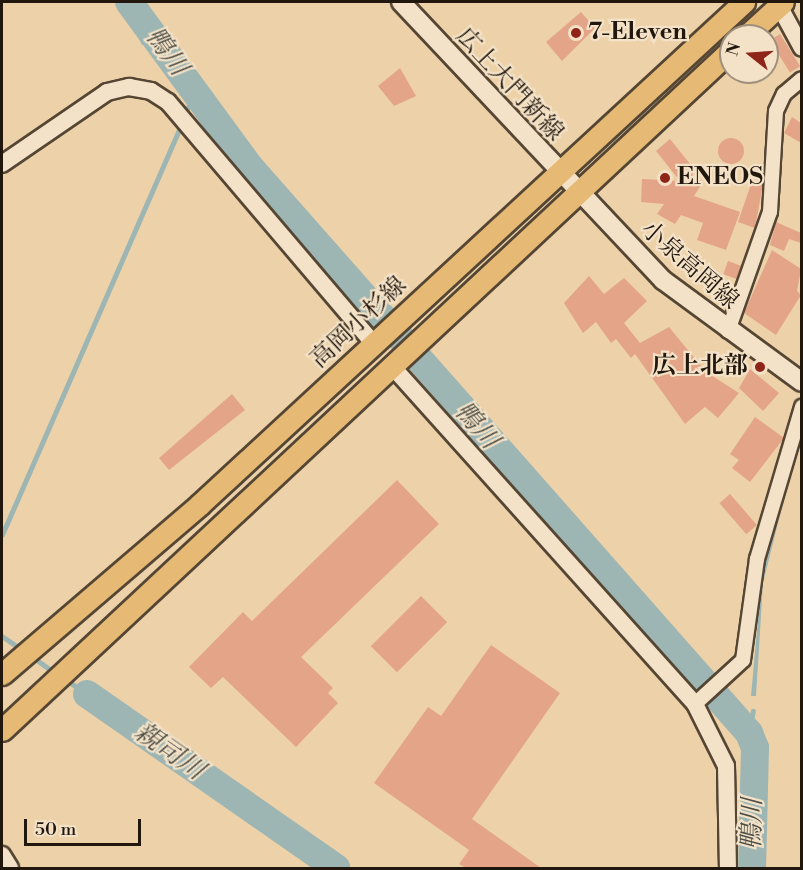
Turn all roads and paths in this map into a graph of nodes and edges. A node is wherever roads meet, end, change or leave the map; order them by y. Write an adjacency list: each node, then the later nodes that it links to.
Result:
1 (401, 2): 9 (main road, 広上大門新線)
2 (744, 2): 9 (main road, 高岡小杉線)
3 (780, 3): 4 (main road); 5 (street)
4 (758, 24)
5 (801, 48)
6 (719, 61): 10 (main road)
7 (801, 80): 11 (street)
8 (2, 164): 12 (street)
9 (558, 173): 10 (main road, 小泉高岡線); 12 (main road, 高岡小杉線)
10 (576, 193): 11 (main road, 小泉高岡線); 13 (main road)
11 (728, 331): 14 (main road, 小泉高岡線)
12 (378, 341): 16 (main road, 高岡小杉線)
13 (395, 361): 17 (street); 18 (main road)
14 (801, 382)
15 (801, 407): 17 (street)
16 (2, 674)
17 (698, 701): 21 (street)
18 (2, 730)
19 (2, 855): 20 (street)
20 (10, 868)
21 (728, 868)

